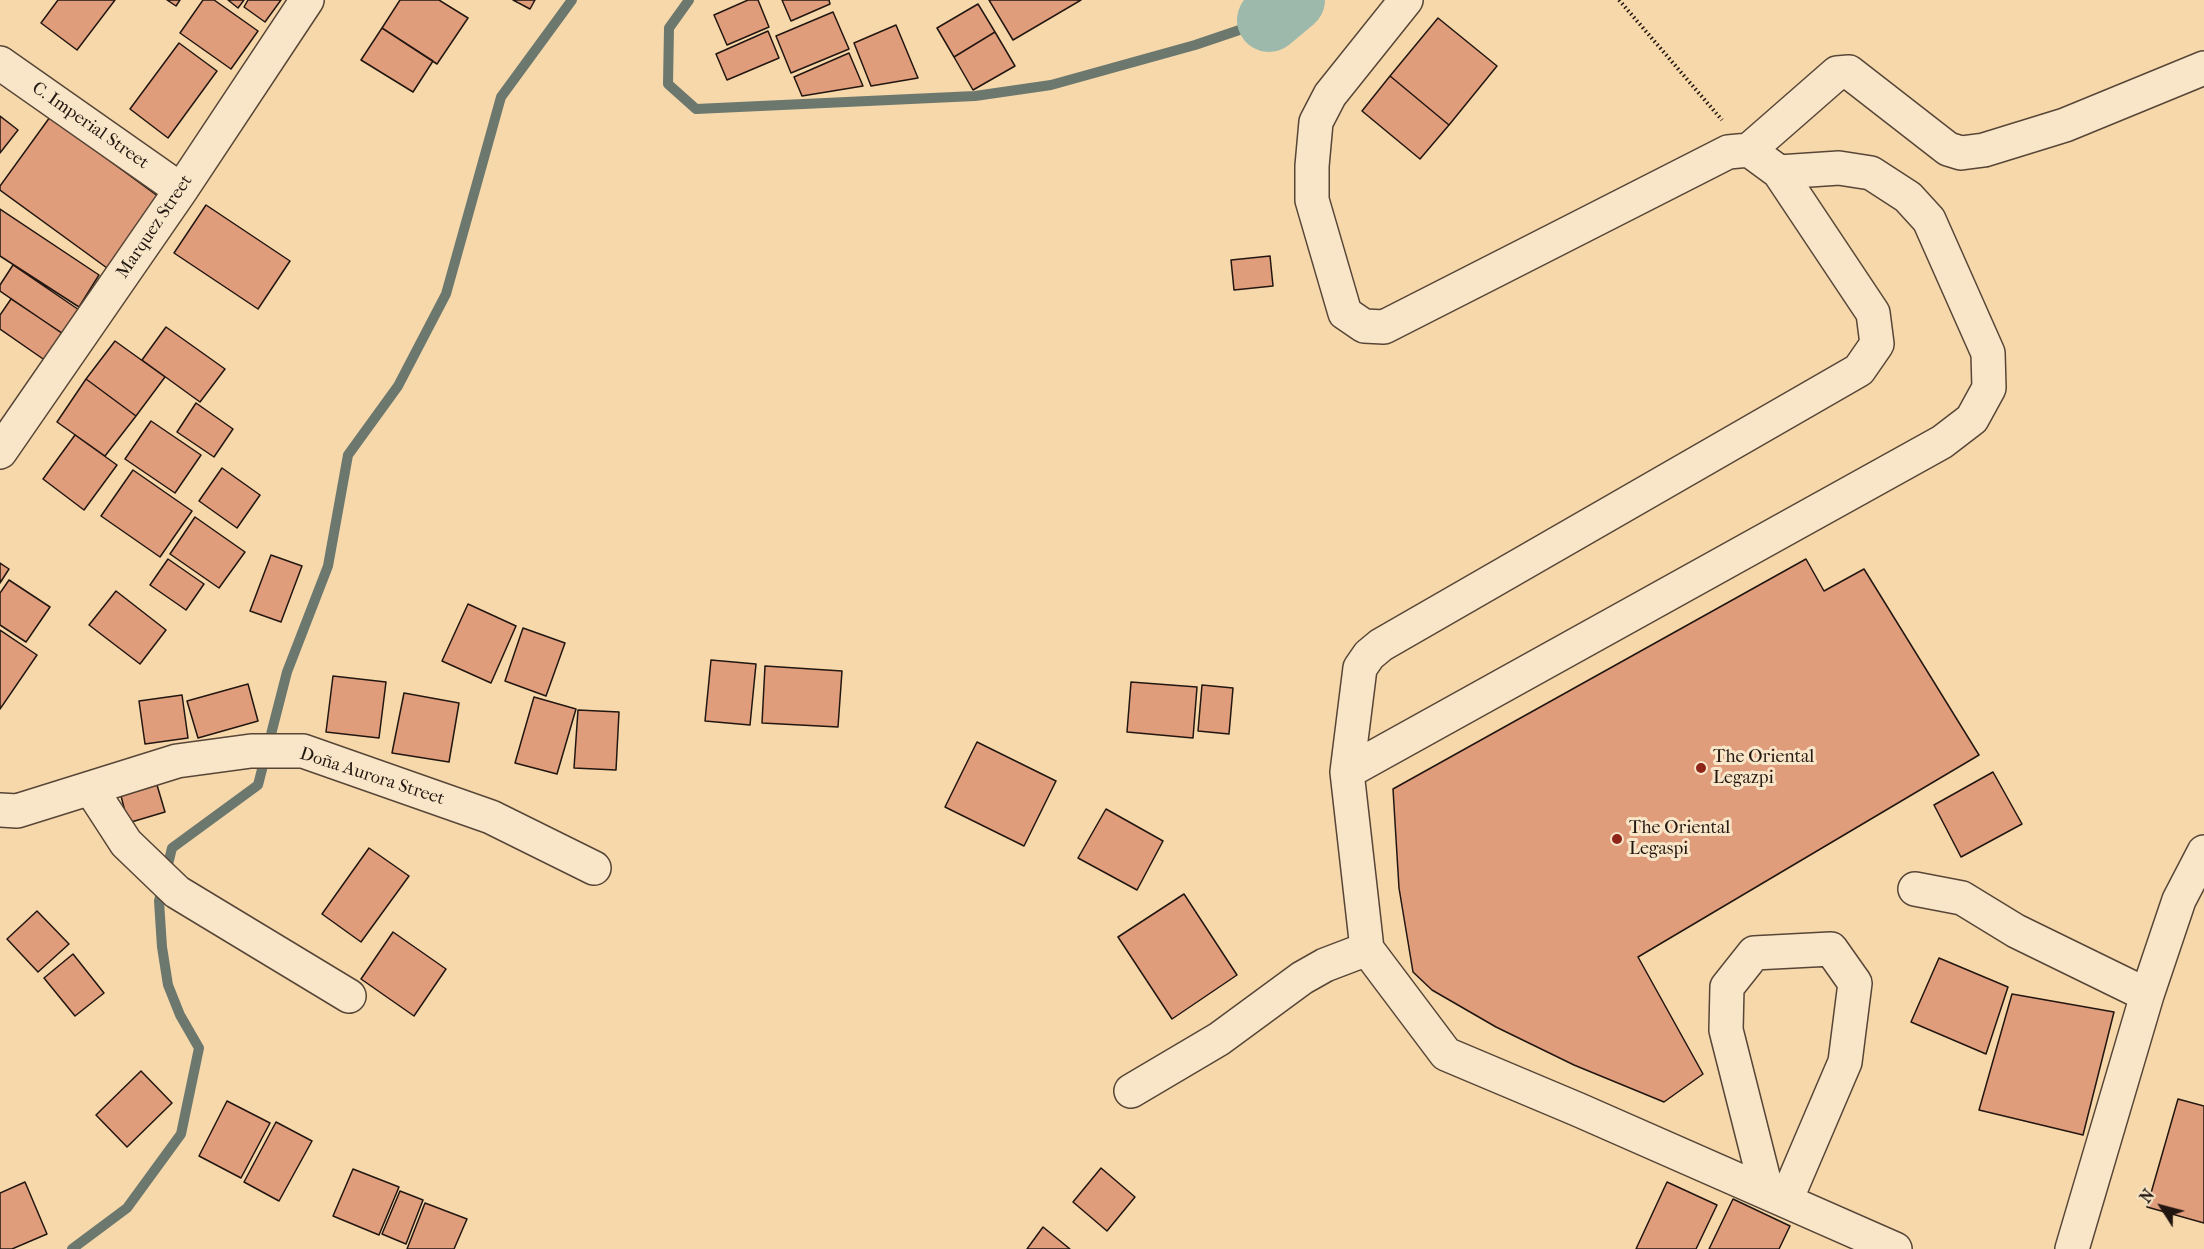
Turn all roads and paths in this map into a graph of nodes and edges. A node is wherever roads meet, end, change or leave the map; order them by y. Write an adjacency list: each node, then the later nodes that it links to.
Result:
1 (307, 0): 8 (street, Marquez Street)
2 (1406, 0): 6 (street)
3 (1618, 0): 6 (path)
4 (0, 63): 8 (street, C. Imperial Street)
5 (2204, 68): 6 (street)
6 (1749, 150): 7 (street)
7 (1779, 172): 10 (street); 10 (street)
8 (181, 190): 9 (street, Marquez Street)
9 (0, 452)
10 (1347, 772): 16 (street)
11 (91, 789): 12 (street, Doña Aurora Street); 14 (street, Doña Aurora Street); 18 (street)
12 (0, 810)
13 (2204, 852): 17 (street)
14 (594, 868)
15 (1915, 889): 17 (street)
16 (1367, 949): 19 (street); 20 (street)
17 (2147, 995): 22 (street)
18 (349, 996)
19 (1131, 1091)
20 (1776, 1196): 20 (street); 21 (street)
21 (1895, 1249)
22 (2072, 1249)

